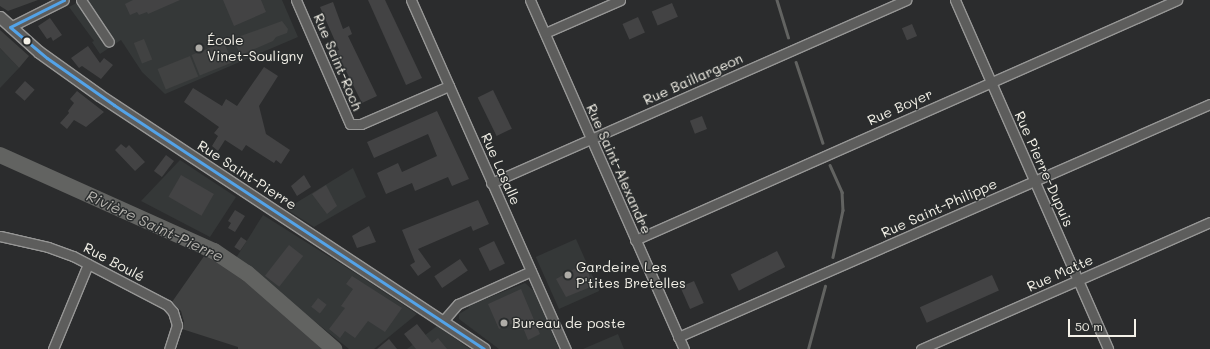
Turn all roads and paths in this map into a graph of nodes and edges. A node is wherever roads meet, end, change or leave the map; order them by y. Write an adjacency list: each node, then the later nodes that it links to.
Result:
1 (64, 0): 11 (street)
2 (81, 0): 13 (street)
3 (296, 0): 15 (street, Rue Saint-Roch)
4 (411, 0): 15 (street, Rue Lasalle)
5 (530, 0): 12 (street, Rue Saint-Alexandre)
6 (620, 0): 12 (street)
7 (906, 0): 17 (street, Rue Baillargeon)
8 (955, 0): 14 (street, Rue Pierre-Dupuis)
9 (1177, 0): 14 (street, Rue Boyer)
10 (0, 17): 11 (main road, Rue Saint-Pierre)
11 (10, 27): 26 (main road, Rue Saint-Pierre)
12 (544, 33): 17 (street, Rue Saint-Alexandre)
13 (109, 42)
14 (991, 82): 18 (street, Rue Pierre-Dupuis); 22 (street, Rue Boyer)
15 (449, 86): 19 (street, Rue Lasalle)
16 (1210, 104): 18 (street, Rue Saint-Philippe)
17 (591, 139): 19 (street, Rue Baillargeon); 22 (street, Rue Saint-Alexandre)
18 (1034, 181): 25 (street, Rue Pierre-Dupuis); 27 (street, Rue Saint-Philippe)
19 (492, 183): 24 (street, Rue Lasalle)
20 (1210, 222): 25 (street, Rue Matte)
21 (0, 236): 23 (street, Rue Boulé)
22 (635, 240): 27 (street, Rue Saint-Alexandre)
23 (88, 264): 28 (street); 29 (street, Rue Boulé)
24 (531, 271): 26 (street); 31 (street, Rue Lasalle)
25 (1078, 281): 33 (street, Rue Matte); 34 (street, Rue Pierre-Dupuis)
26 (443, 321): 30 (main road, Rue Saint-Pierre)
27 (678, 337): 32 (street, Rue Saint-Alexandre)
28 (53, 349)
29 (169, 349)
30 (484, 349)
31 (566, 349)
32 (684, 349)
33 (921, 349)
34 (1108, 349)

